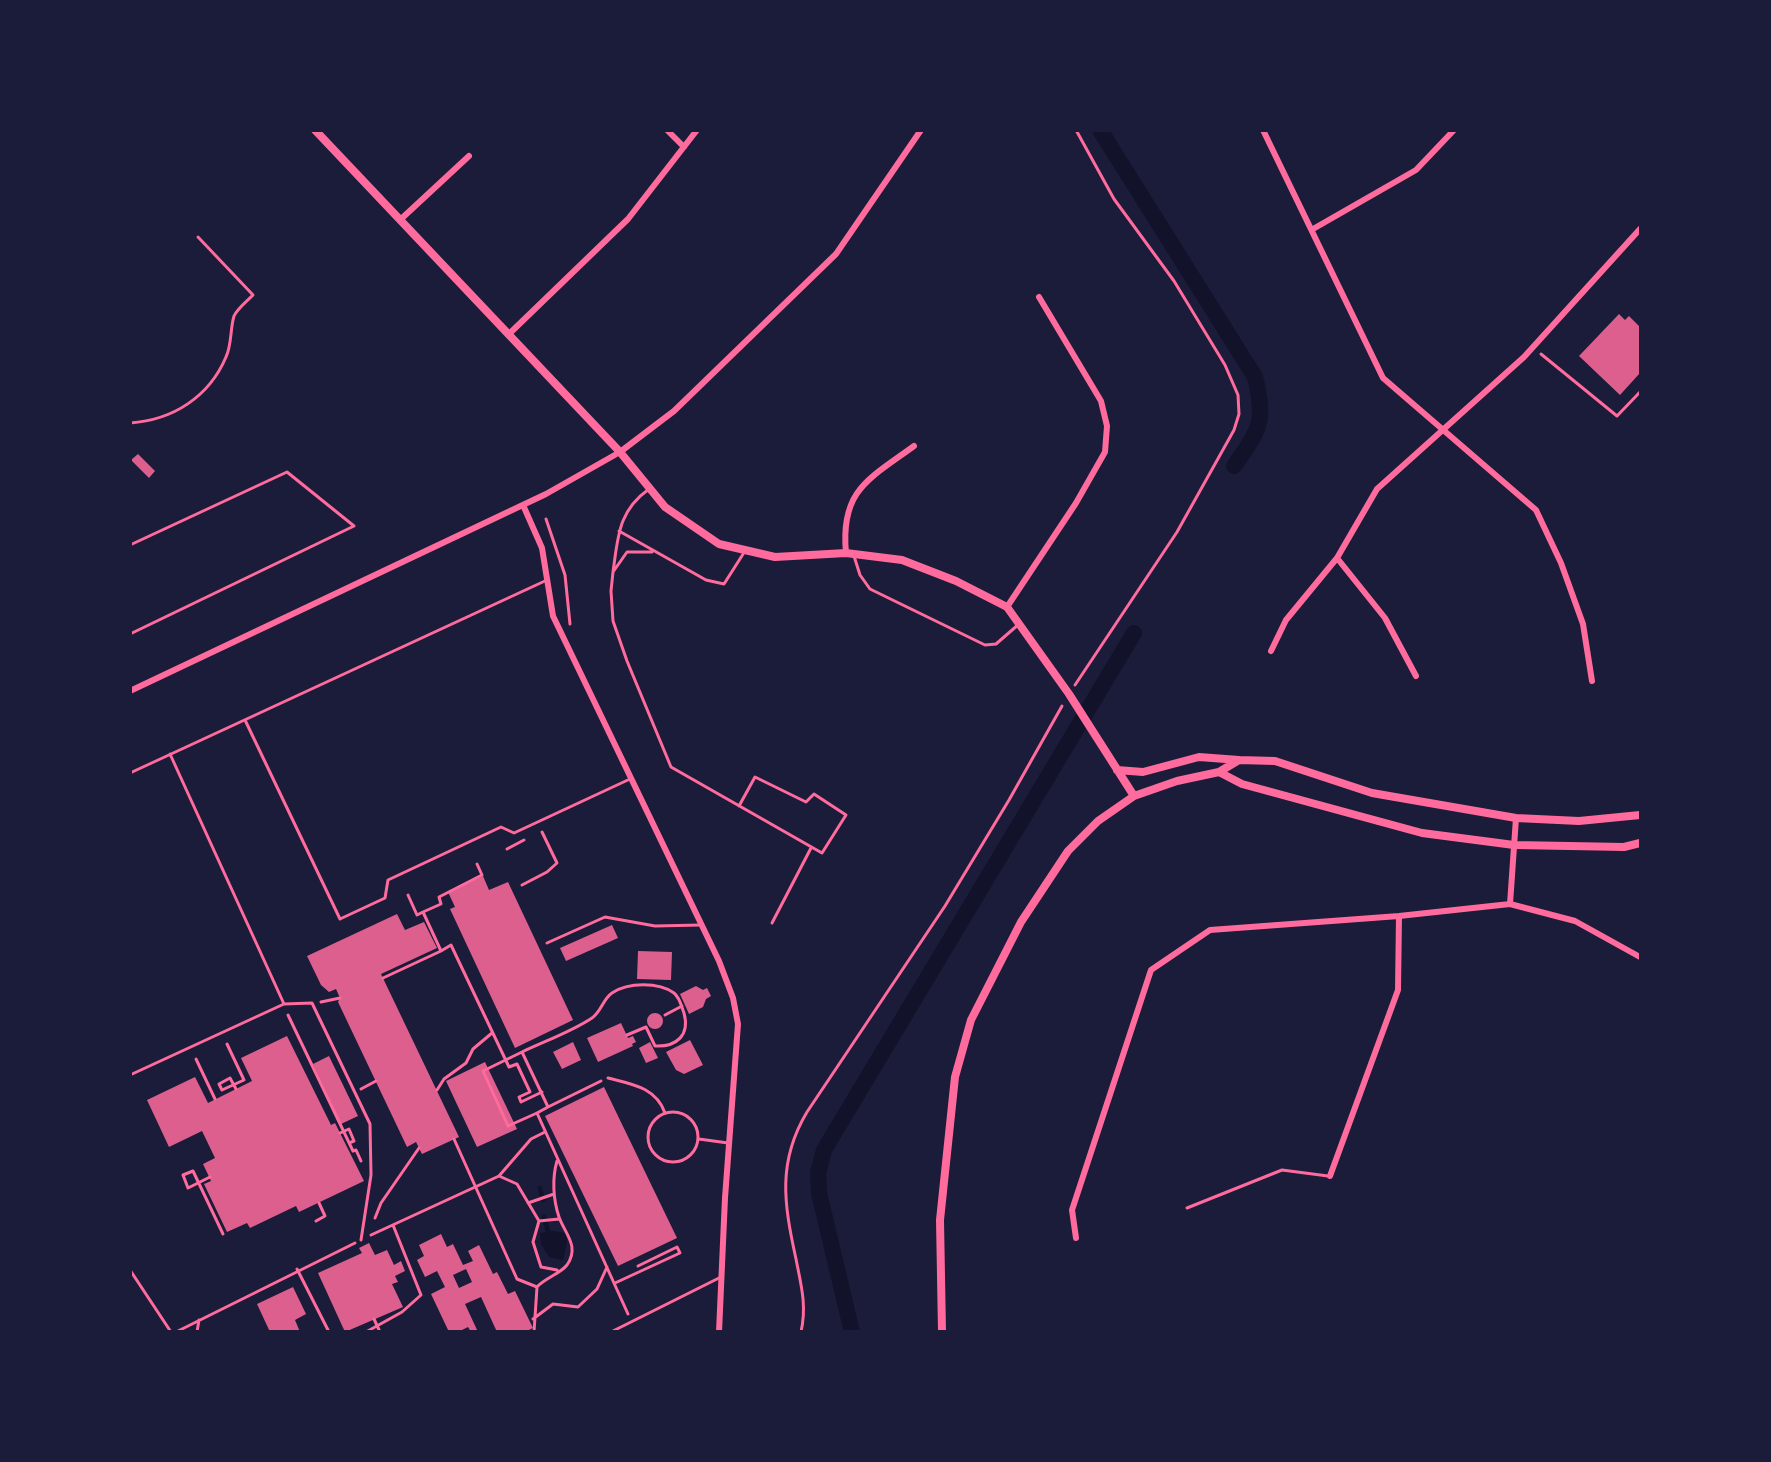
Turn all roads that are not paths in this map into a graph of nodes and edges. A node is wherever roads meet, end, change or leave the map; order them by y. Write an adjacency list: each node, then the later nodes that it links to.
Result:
1 (315, 130): 9 (street)
2 (667, 130): 7 (street)
3 (697, 130): 7 (street)
4 (921, 130): 16 (street)
5 (1263, 130): 10 (street)
6 (1454, 130): 10 (street)
7 (684, 147): 13 (street)
8 (469, 156): 9 (street)
9 (400, 220): 13 (street)
10 (1313, 229): 14 (street)
11 (1641, 229): 14 (street)
12 (1039, 297): 27 (street)
13 (508, 334): 16 (street)
14 (1443, 429): 24 (street); 32 (street)
15 (914, 446): 23 (street)
16 (620, 452): 17 (street); 18 (street)
17 (650, 488): 19 (lane); 21 (street)
18 (523, 505): 26 (street); 33 (street)
19 (619, 531): 22 (lane); 25 (lane)
20 (130, 545): 29 (lane)
21 (745, 550): 22 (lane); 23 (street)
22 (654, 552): 25 (lane)
23 (850, 554): 27 (street); 28 (lane)
24 (1337, 558): 30 (street); 31 (street)
25 (613, 572): 42 (lane)
26 (547, 580): 34 (lane); 40 (street)
27 (1007, 607): 28 (street)
28 (1020, 623): 37 (street)
29 (130, 634)
30 (1271, 651)
31 (1416, 676)
32 (1592, 681)
33 (130, 691)
34 (245, 720): 35 (lane); 40 (lane)
35 (170, 754): 39 (lane); 54 (lane)
36 (1239, 760): 37 (street); 38 (street); 44 (street)
37 (1117, 770): 41 (street)
38 (1219, 772): 41 (street); 46 (street)
39 (130, 773)
40 (630, 778): 51 (street)
41 (1134, 796): 69 (street)
42 (739, 806): 47 (lane); 47 (lane)
43 (1641, 815): 44 (street)
44 (1516, 818): 46 (street)
45 (1641, 843): 46 (street)
46 (1514, 845): 48 (street)
47 (812, 848): 50 (lane)
48 (1510, 904): 49 (street); 53 (street)
49 (1400, 916): 60 (street); 62 (street)
50 (772, 923)
51 (702, 925): 52 (lane); 59 (street)
52 (547, 943)
53 (1641, 957)
54 (284, 1004): 55 (lane); 63 (lane)
55 (130, 1075)
56 (608, 1078): 57 (lane)
57 (665, 1113): 58 (lane); 58 (lane)
58 (699, 1139): 59 (lane)
59 (729, 1144): 65 (street)
60 (1330, 1176): 61 (lane)
61 (1187, 1208)
62 (1076, 1238)
63 (361, 1240)
64 (130, 1270): 66 (lane)
65 (721, 1277): 67 (lane); 68 (street)
66 (174, 1332)
67 (611, 1332)
68 (719, 1332)
69 (942, 1332)

